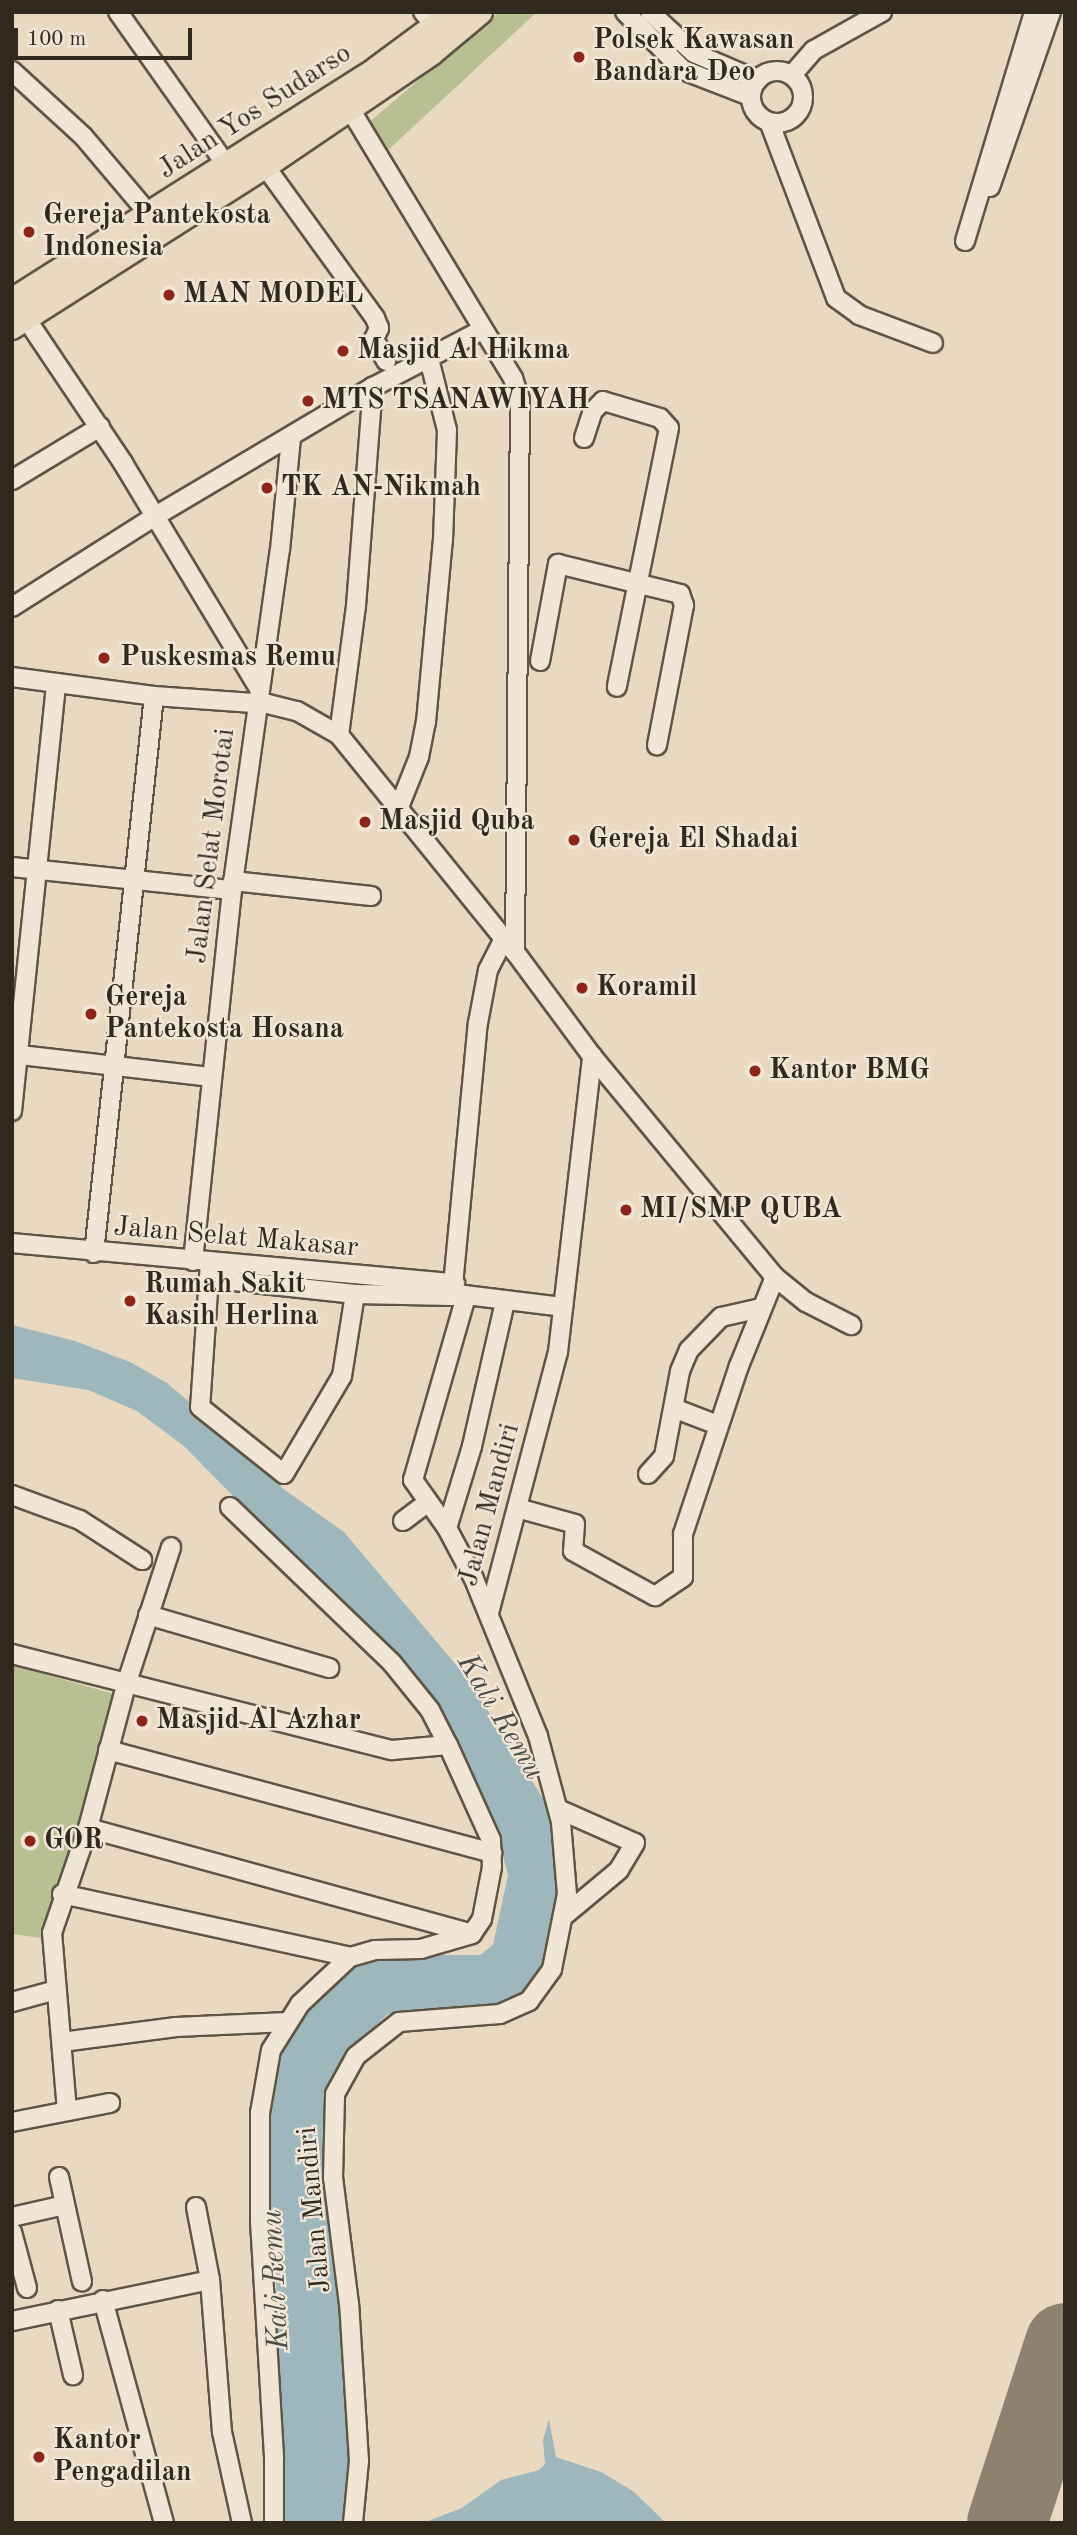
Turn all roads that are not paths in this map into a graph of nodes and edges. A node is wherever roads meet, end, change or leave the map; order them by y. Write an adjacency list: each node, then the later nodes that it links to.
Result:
1 (118, 12): 16 (street)
2 (480, 12): 13 (highway)
3 (625, 12): 12 (street)
4 (650, 12): 12 (street)
5 (882, 12): 11 (street)
6 (1034, 12): 9 (street)
7 (1051, 12): 9 (street)
8 (438, 17): 14 (highway, Jalan Yos Sudarso)
9 (1033, 45): 19 (street)
10 (12, 71): 18 (street)
11 (792, 75): 12 (street); 15 (street)
12 (753, 88): 15 (street)
13 (350, 109): 14 (highway); 21 (street)
14 (311, 123): 16 (highway, Jalan Yos Sudarso); 17 (highway)
15 (770, 124): 22 (street)
16 (227, 166): 18 (highway, Jalan Yos Sudarso)
17 (265, 166): 20 (highway); 24 (street)
18 (149, 214): 20 (highway, Jalan Yos Sudarso)
19 (965, 241)
20 (15, 309): 26 (street)
21 (482, 330): 23 (street); 47 (street)
22 (933, 343)
23 (429, 359): 25 (street); 41 (street)
24 (386, 361)
25 (373, 387): 27 (street); 39 (street)
26 (100, 427): 29 (street); 30 (street)
27 (291, 437): 30 (street); 37 (street, Jalan Selat Morotai)
28 (584, 438): 31 (street)
29 (12, 480)
30 (154, 517): 32 (street); 37 (street)
31 (638, 584): 33 (street); 36 (street); 40 (street)
32 (12, 607)
33 (540, 661)
34 (12, 677): 35 (street)
35 (56, 683): 38 (street); 43 (street)
36 (617, 687)
37 (257, 694): 38 (street); 39 (street); 45 (street, Jalan Selat Morotai)
38 (154, 696): 44 (street)
39 (339, 735): 41 (street)
40 (657, 745)
41 (399, 807): 47 (street)
42 (12, 867): 43 (street)
43 (38, 869): 44 (street); 48 (street)
44 (136, 879): 45 (street); 50 (street)
45 (233, 885): 46 (street); 51 (street, Jalan Selat Morotai)
46 (371, 896)
47 (509, 945): 49 (street); 57 (street)
48 (16, 1054): 50 (street); 52 (street)
49 (592, 1056): 56 (street); 60 (street, Jalan Mandiri)
50 (114, 1065): 51 (street); 54 (street)
51 (212, 1077): 55 (street, Jalan Selat Morotai)
52 (12, 1111)
53 (12, 1243): 54 (street, Jalan Selat Makasar)
54 (94, 1253): 55 (street, Jalan Selat Makasar)
55 (210, 1262): 57 (street, Jalan Selat Makasar); 58 (street); 58 (street, Jalan Selat Morotai)
56 (775, 1277): 61 (street); 62 (street)
57 (458, 1291): 58 (street); 59 (street); 67 (street)
58 (355, 1294)
59 (505, 1302): 60 (street); 71 (street)
60 (563, 1307): 69 (street, Jalan Mandiri)
61 (761, 1308): 63 (street); 64 (street)
62 (851, 1325)
63 (676, 1409): 64 (street); 65 (street)
64 (718, 1425): 69 (street)
65 (648, 1474)
66 (12, 1495): 73 (street)
67 (428, 1502): 70 (street); 71 (street)
68 (230, 1507): 79 (street)
69 (517, 1508): 74 (street, Jalan Mandiri)
70 (404, 1521)
71 (447, 1528): 74 (street)
72 (170, 1547): 75 (street)
73 (142, 1560)
74 (489, 1613): 81 (street, Jalan Mandiri)
75 (148, 1615): 77 (street); 78 (street)
76 (12, 1654): 78 (street)
77 (328, 1668)
78 (125, 1685): 79 (street); 80 (street)
79 (448, 1745): 83 (street)
80 (108, 1750): 82 (street); 83 (street)
81 (558, 1809): 85 (street, Jalan Mandiri); 85 (street)
82 (88, 1828): 84 (street); 86 (street)
83 (492, 1853): 86 (street)
84 (62, 1894): 87 (street); 88 (street)
85 (565, 1915): 110 (street, Jalan Mandiri)
86 (472, 1934): 87 (street)
87 (350, 1957): 90 (street)
88 (57, 1990): 89 (street); 91 (street)
89 (12, 2002)
90 (288, 2022): 91 (street); 109 (street)
91 (62, 2042): 93 (street)
92 (110, 2103): 93 (street)
93 (67, 2110): 94 (street)
94 (12, 2122)
95 (59, 2177): 96 (street)
96 (65, 2205): 98 (street); 101 (street)
97 (196, 2207): 100 (street)
98 (12, 2217)
99 (12, 2232): 102 (street)
100 (210, 2280): 103 (street); 108 (street)
101 (82, 2282)
102 (27, 2288)
103 (103, 2301): 104 (street); 107 (street)
104 (58, 2310): 105 (street); 106 (street)
105 (12, 2321)
106 (73, 2375)
107 (163, 2523)
108 (242, 2523)
109 (274, 2523)
110 (353, 2523)

